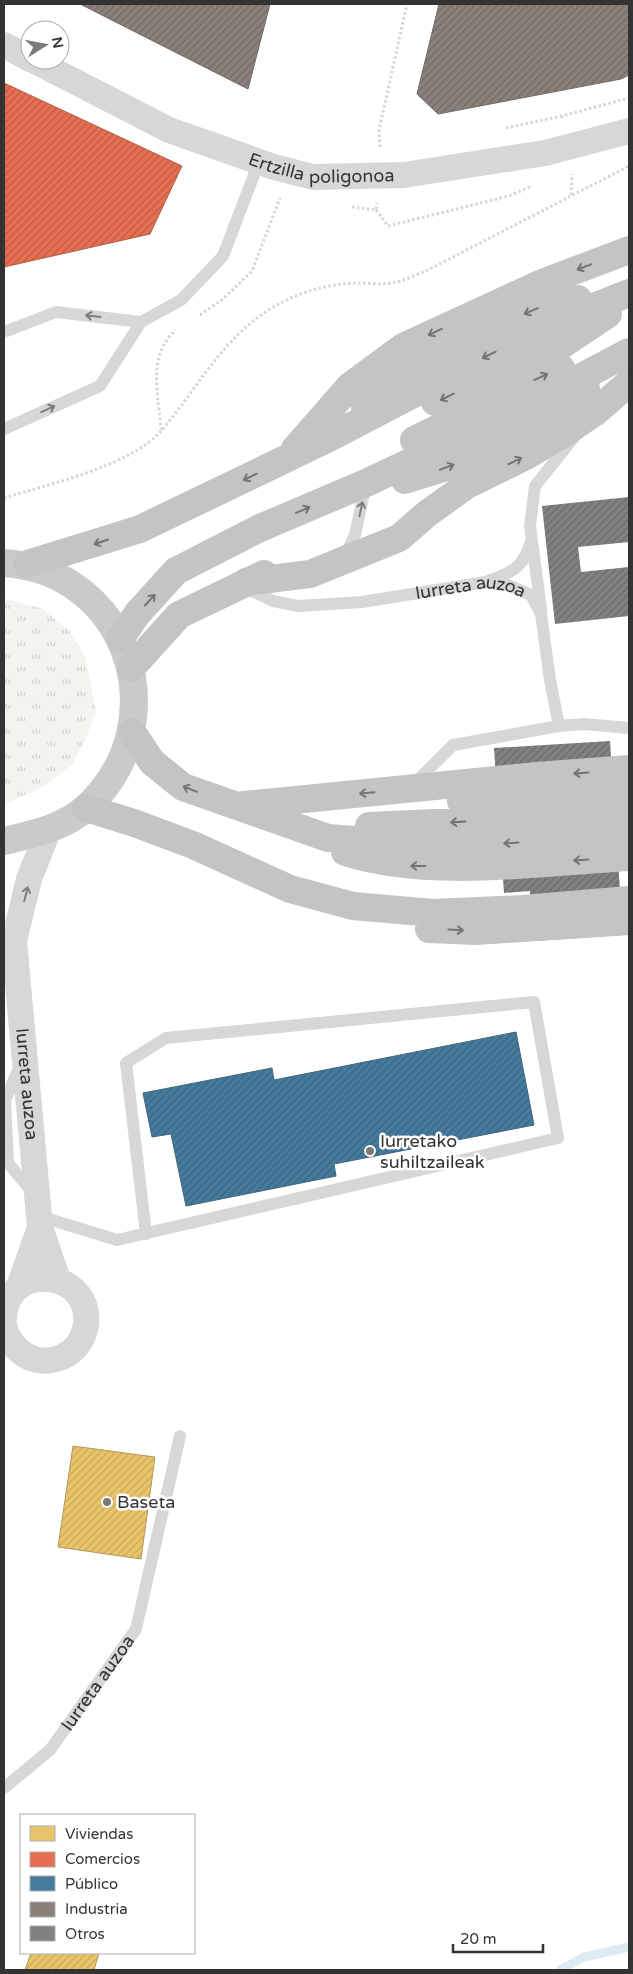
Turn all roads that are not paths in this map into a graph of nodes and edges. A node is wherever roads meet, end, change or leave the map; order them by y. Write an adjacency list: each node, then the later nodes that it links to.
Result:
1 (4, 45): 2 (street, Ertzilla poligonoa)
2 (20, 53)
3 (52, 70): 5 (street, Ertzilla poligonoa)
4 (629, 131): 5 (street, Ertzilla poligonoa)
5 (259, 162): 10 (lane)
6 (629, 250): 17 (highway, one-way to 17)
7 (629, 287): 16 (highway, one-way to 16)
8 (629, 293): 16 (highway, one-way to 16)
9 (629, 301): 16 (highway, one-way to 16)
10 (141, 322): 11 (lane, one-way to 11); 15 (lane, one-way to 10)
11 (4, 332)
12 (629, 352): 18 (highway, one-way to 12)
13 (629, 384): 14 (highway)
14 (594, 413): 19 (highway, one-way to 14); 21 (lane)
15 (4, 429)
16 (325, 440): 17 (highway)
17 (285, 460): 23 (highway, one-way to 23)
18 (366, 483): 20 (lane, one-way to 18); 27 (highway, one-way to 18)
19 (428, 513): 20 (highway); 22 (highway)
20 (355, 535): 22 (lane); 25 (highway)
21 (532, 538): 24 (lane); 26 (lane)
22 (343, 560): 25 (highway)
23 (15, 564): 27 (main road)
24 (486, 582): 25 (lane, Iurreta auzoa); 26 (lane, Iurreta auzoa)
25 (242, 583): 28 (highway)
26 (541, 614): 29 (lane, Iurreta auzoa)
27 (120, 638): 28 (main road)
28 (131, 668): 31 (main road)
29 (559, 726): 30 (lane); 33 (lane)
30 (629, 728)
31 (132, 732): 35 (highway, one-way to 31); 36 (main road)
32 (629, 770): 33 (highway, one-way to 33)
33 (408, 790): 35 (highway, one-way to 35)
34 (629, 793): 35 (highway)
35 (235, 806): 37 (highway, one-way to 35); 40 (highway, one-way to 35); 42 (highway, one-way to 35)
36 (86, 808): 38 (highway); 39 (main road)
37 (629, 814)
38 (134, 823): 43 (highway); 44 (highway); 45 (highway, one-way to 45)
39 (48, 831): 41 (main road); 46 (street, Iurreta auzoa, one-way to 39)
40 (629, 836)
41 (4, 841)
42 (629, 857)
43 (629, 886)
44 (629, 900)
45 (629, 921)
46 (9, 930): 47 (street, Iurreta auzoa)
47 (39, 1213): 48 (lane); 49 (street); 50 (street)
48 (146, 1234): 48 (lane)
49 (58, 1280): 50 (street); 52 (street)
50 (19, 1287): 51 (street)
51 (4, 1318)
52 (4, 1326)
53 (180, 1436): 54 (lane, Iurreta auzoa)
54 (4, 1788)

